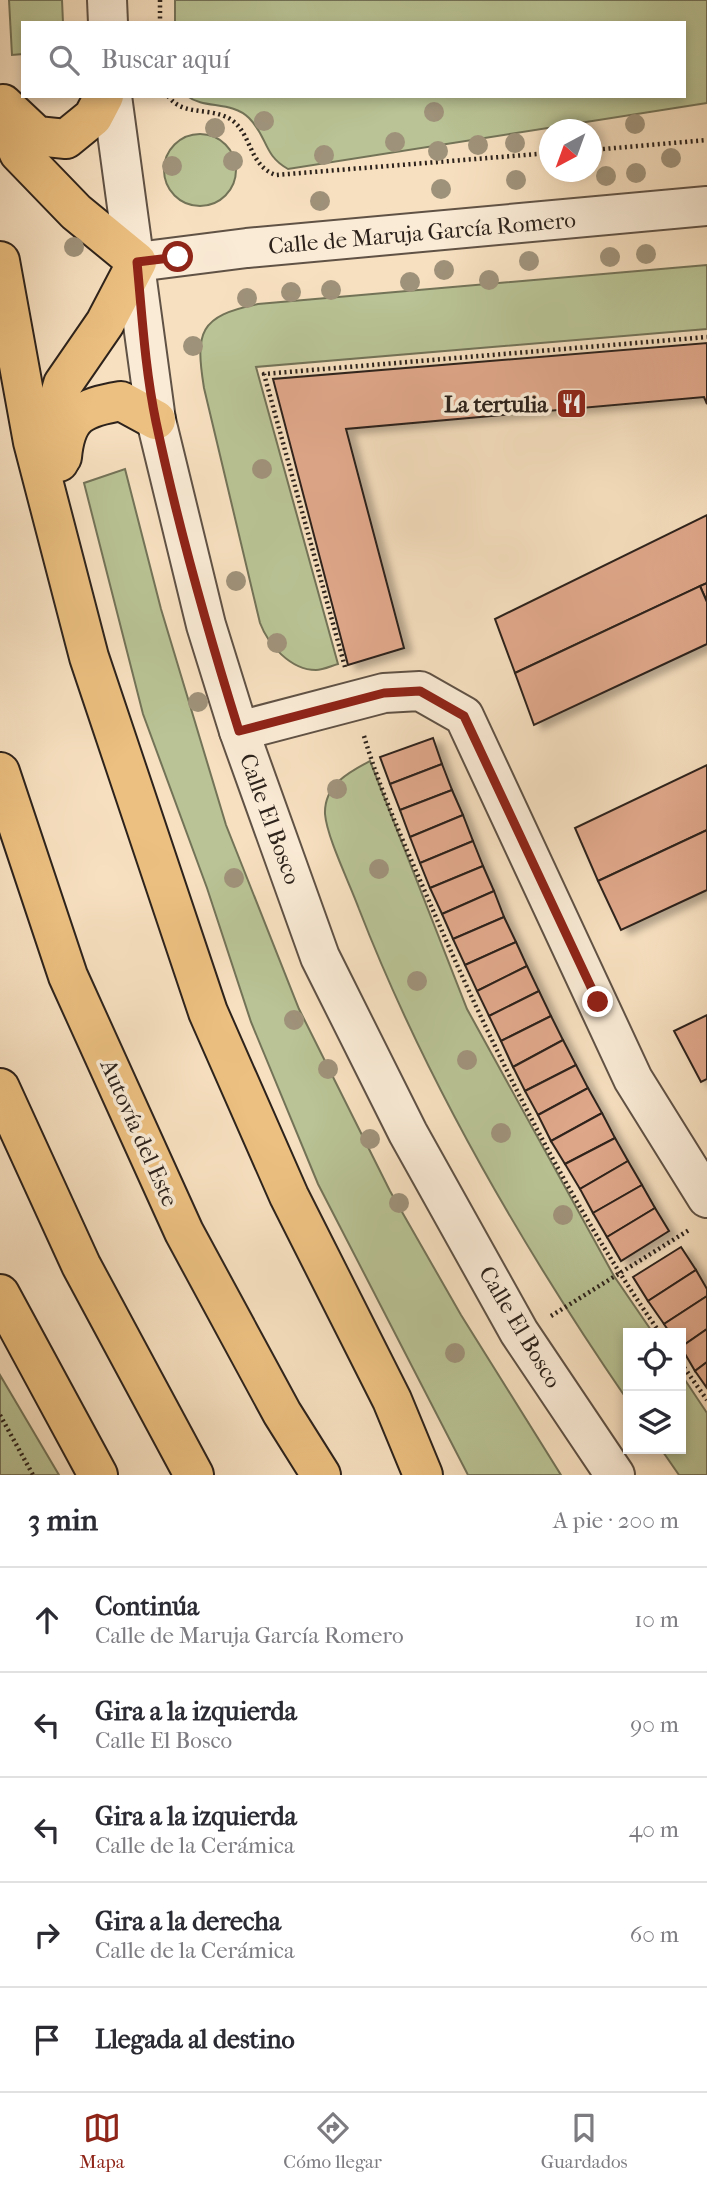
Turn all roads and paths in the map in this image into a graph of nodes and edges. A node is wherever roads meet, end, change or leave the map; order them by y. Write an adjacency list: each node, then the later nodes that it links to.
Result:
1 (107, 0): 3 (street)
2 (160, 0): 4 (path)
3 (108, 21)
4 (160, 21)
5 (103, 98): 8 (highway)
6 (113, 98): 15 (street, Calle El Bosco)
7 (170, 98): 12 (path)
8 (0, 102)
9 (0, 113): 15 (highway)
10 (707, 140): 11 (path)
11 (602, 149)
12 (539, 154)
13 (707, 206): 15 (street, Calle de Maruja García Romero)
14 (0, 261): 19 (highway)
15 (137, 262): 17 (street, Calle El Bosco); 18 (highway)
16 (707, 337): 20 (path)
17 (156, 420): 18 (highway); 21 (street, Calle El Bosco)
18 (60, 470): 19 (highway)
19 (89, 657): 30 (highway)
20 (354, 701): 21 (street); 24 (street); 25 (path)
21 (239, 731): 28 (street, Calle El Bosco)
22 (0, 772): 36 (highway, Autovía del Este)
23 (0, 1088): 35 (highway)
24 (702, 1212): 25 (path)
25 (620, 1273): 27 (path); 28 (path)
26 (0, 1294): 34 (highway)
27 (657, 1328)
28 (519, 1332): 39 (street, Calle El Bosco)
29 (686, 1370): 31 (path)
30 (392, 1400): 37 (highway); 38 (highway)
31 (707, 1401)
32 (0, 1415): 33 (path)
33 (33, 1475)
34 (98, 1475)
35 (194, 1475)
36 (321, 1475)
37 (424, 1475)
38 (438, 1475)
39 (615, 1475)

